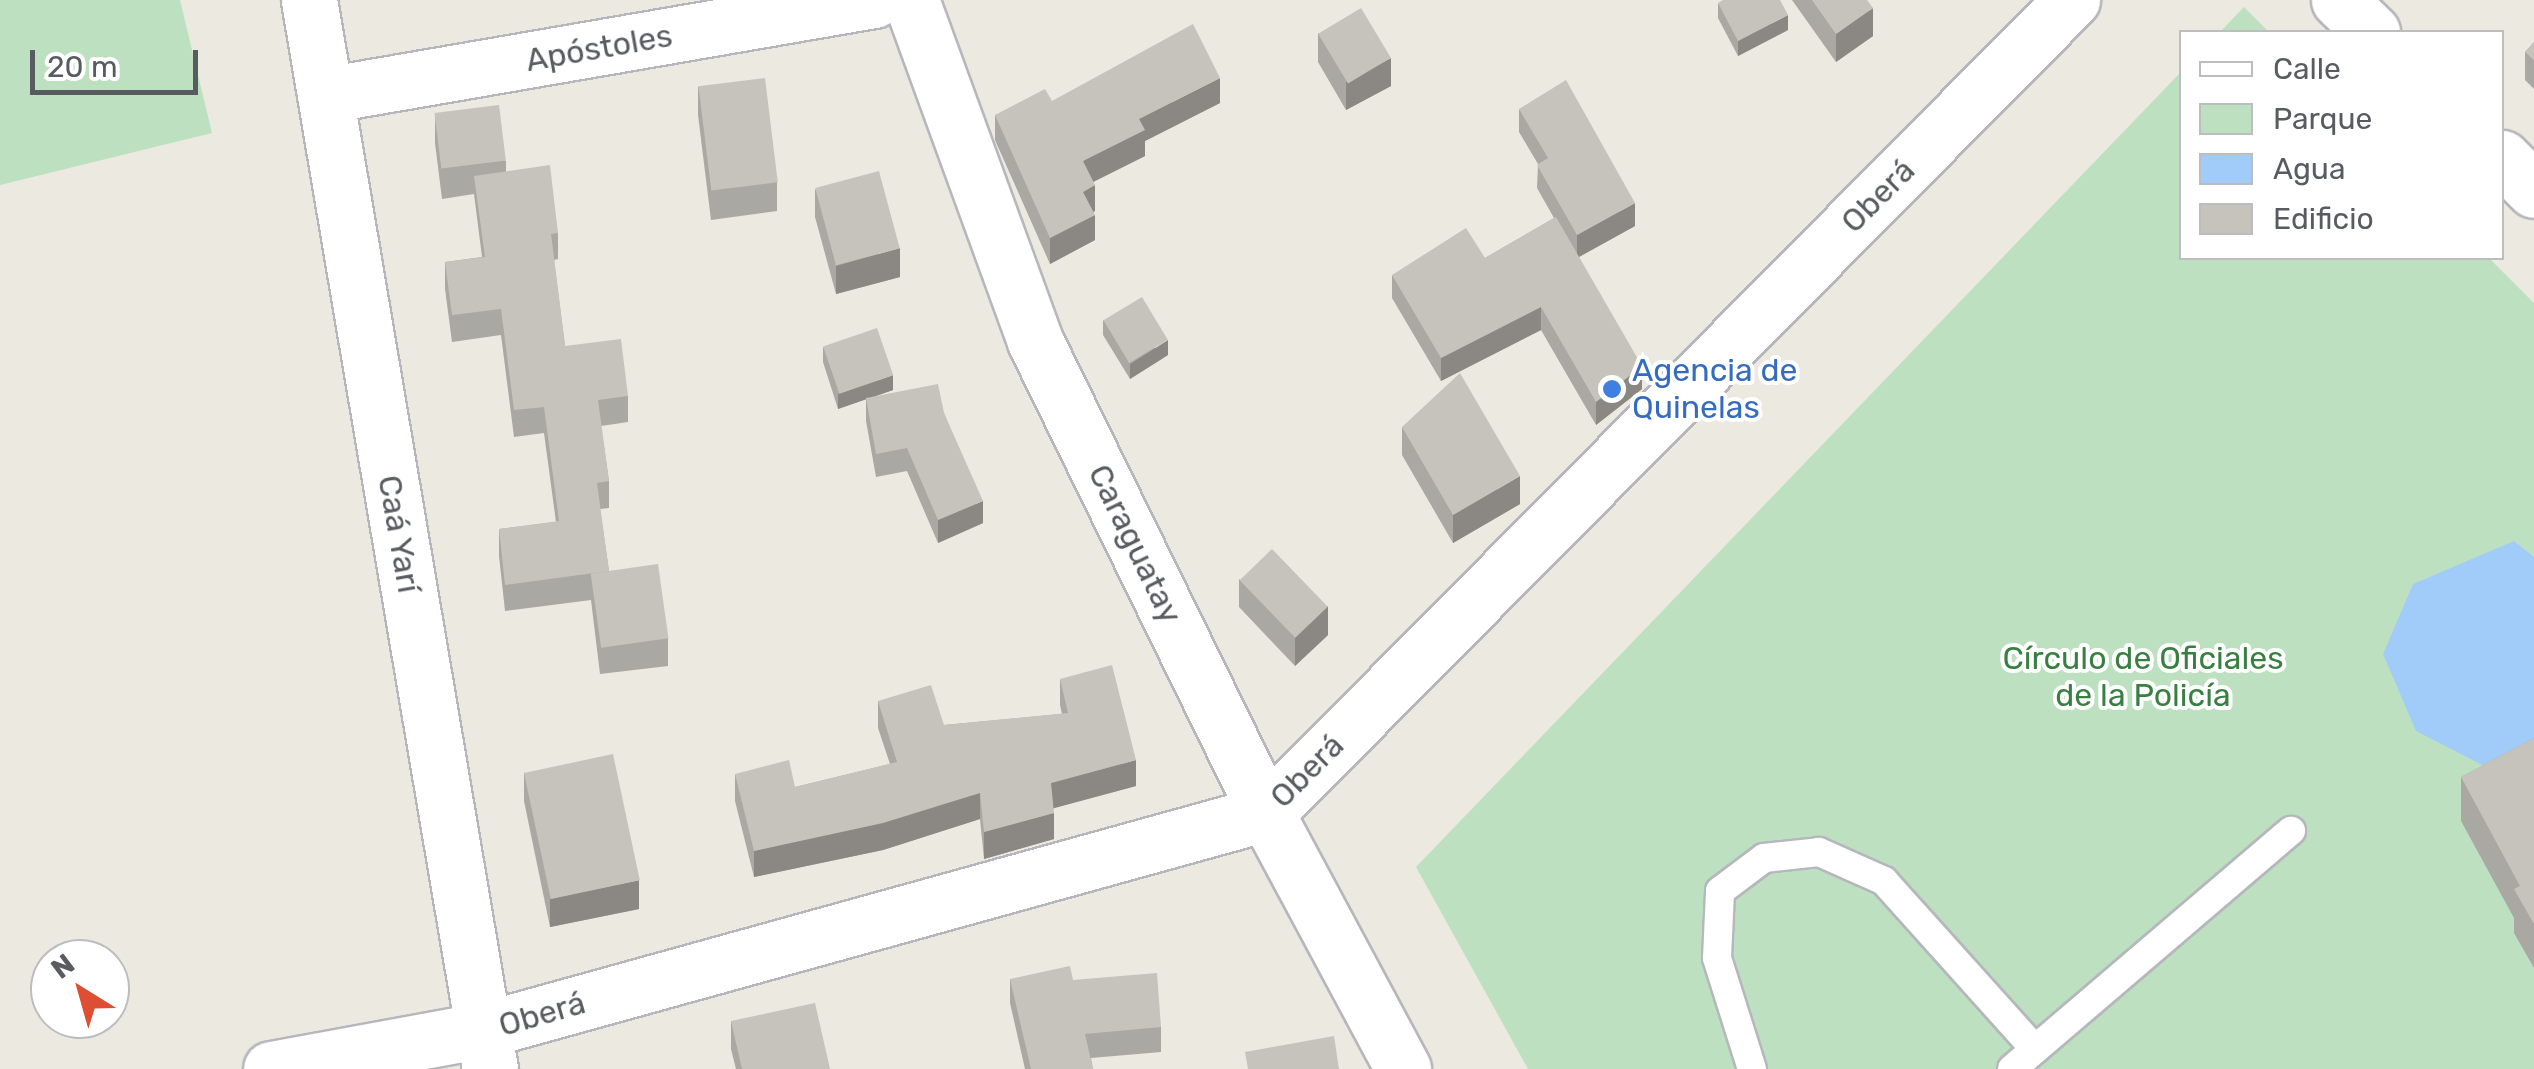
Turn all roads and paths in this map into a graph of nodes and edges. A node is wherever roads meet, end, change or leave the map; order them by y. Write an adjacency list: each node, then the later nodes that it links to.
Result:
1 (309, 0): 7 (street, Caá Yarí)
2 (874, 0): 7 (street, Apóstoles)
3 (911, 0): 10 (street, Caraguatay)
4 (2072, 0): 10 (street, Oberá)
5 (2339, 0): 6 (street)
6 (2370, 30)
7 (325, 95): 13 (street, Caá Yarí)
8 (2504, 160): 9 (street)
9 (2534, 190)
10 (1266, 813): 13 (street, Oberá); 15 (street, Caraguatay)
11 (2291, 831): 12 (lane)
12 (2035, 1049): 16 (lane); 17 (lane)
13 (487, 1050): 14 (street, Oberá)
14 (271, 1069)
15 (1403, 1069)
16 (1752, 1069)
17 (2012, 1069)

